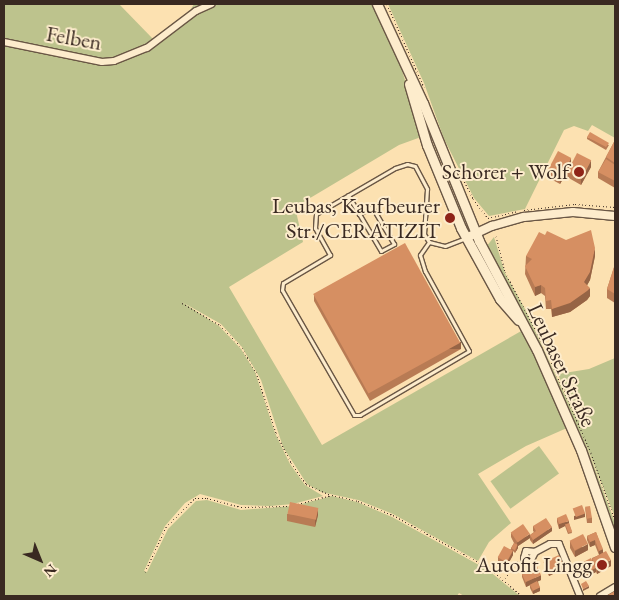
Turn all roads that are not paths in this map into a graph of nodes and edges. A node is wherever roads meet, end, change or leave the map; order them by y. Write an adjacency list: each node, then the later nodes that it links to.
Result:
1 (212, 4): 3 (street, Felben)
2 (377, 4): 4 (main road)
3 (4, 42)
4 (406, 68): 8 (main road, Leubaser Straße); 9 (main road)
5 (348, 195): 6 (lane); 10 (lane); 10 (lane)
6 (359, 214): 6 (lane)
7 (615, 216): 8 (street)
8 (476, 233): 9 (street); 11 (main road, Leubaser Straße)
9 (466, 238): 10 (lane); 11 (main road)
10 (429, 242)
11 (526, 327): 12 (main road, Leubaser Straße)
12 (615, 547)
13 (524, 556): 15 (street)
14 (615, 587): 16 (street)
15 (580, 596)
16 (600, 596)

